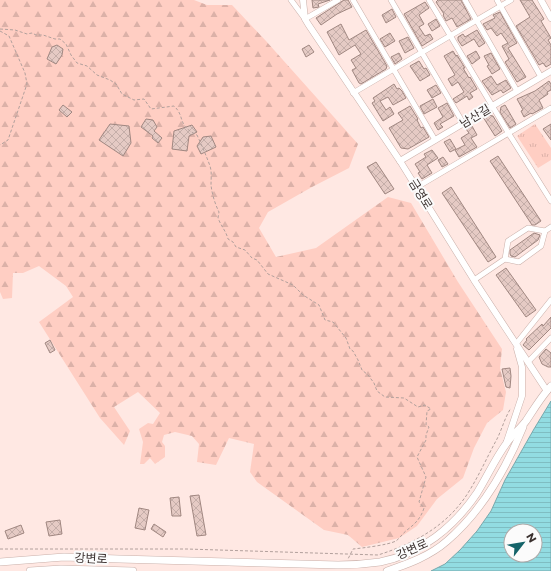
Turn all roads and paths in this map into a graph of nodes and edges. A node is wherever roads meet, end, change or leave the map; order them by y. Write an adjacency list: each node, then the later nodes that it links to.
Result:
1 (291, 0): 13 (street, 금영로)
2 (303, 0): 13 (street)
3 (338, 0): 13 (street)
4 (352, 0): 20 (street)
5 (391, 0): 19 (street)
6 (429, 0): 18 (street)
7 (465, 0): 15 (street)
8 (496, 0): 11 (street)
9 (511, 0): 11 (street)
10 (541, 0): 12 (street)
11 (500, 6): 15 (street); 22 (street)
12 (549, 8): 14 (street)
13 (305, 18): 24 (street, 금영로)
14 (551, 18)
15 (477, 21): 18 (street); 23 (street)
16 (0, 29): 47 (path)
17 (0, 31): 30 (path)
18 (451, 36): 19 (street); 25 (street)
19 (422, 53): 20 (street); 27 (street)
20 (392, 70): 24 (street); 29 (street)
21 (551, 71): 22 (street, 남산길)
22 (541, 77): 23 (street, 남산길)
23 (517, 91): 25 (street, 남산길)
24 (352, 92): 31 (street, 금영로)
25 (492, 106): 27 (street, 남산길); 28 (street)
26 (551, 108): 28 (street)
27 (463, 123): 29 (street, 남산길)
28 (509, 134): 32 (street); 33 (street)
29 (435, 140): 31 (street, 남산길)
30 (0, 145)
31 (400, 161): 32 (street, 금영로)
32 (416, 187): 37 (street, 금영로)
33 (551, 201)
34 (551, 227): 35 (street)
35 (545, 231): 36 (street); 36 (street)
36 (505, 259): 37 (street)
37 (474, 280): 40 (street, 금영로)
38 (551, 300): 40 (street)
39 (551, 338): 41 (street)
40 (516, 344): 41 (street, 금영로); 45 (street)
41 (528, 362): 42 (street, 금영로)
42 (549, 389): 44 (main road, 강변로)
43 (514, 405): 47 (path)
44 (526, 421): 45 (main road, 강변로); 55 (main road, 강변로)
45 (506, 443): 50 (main road, 강변로)
46 (0, 548): 47 (path)
47 (349, 555): 50 (path)
48 (119, 559): 49 (main road, 강변로); 50 (main road, 강변로); 53 (main road)
49 (0, 562)
50 (347, 565)
51 (90, 570): 52 (main road, 강변로); 53 (main road, 강변로)
52 (30, 571)
53 (119, 571): 54 (main road, 강변로)
54 (134, 571)
55 (387, 571)

